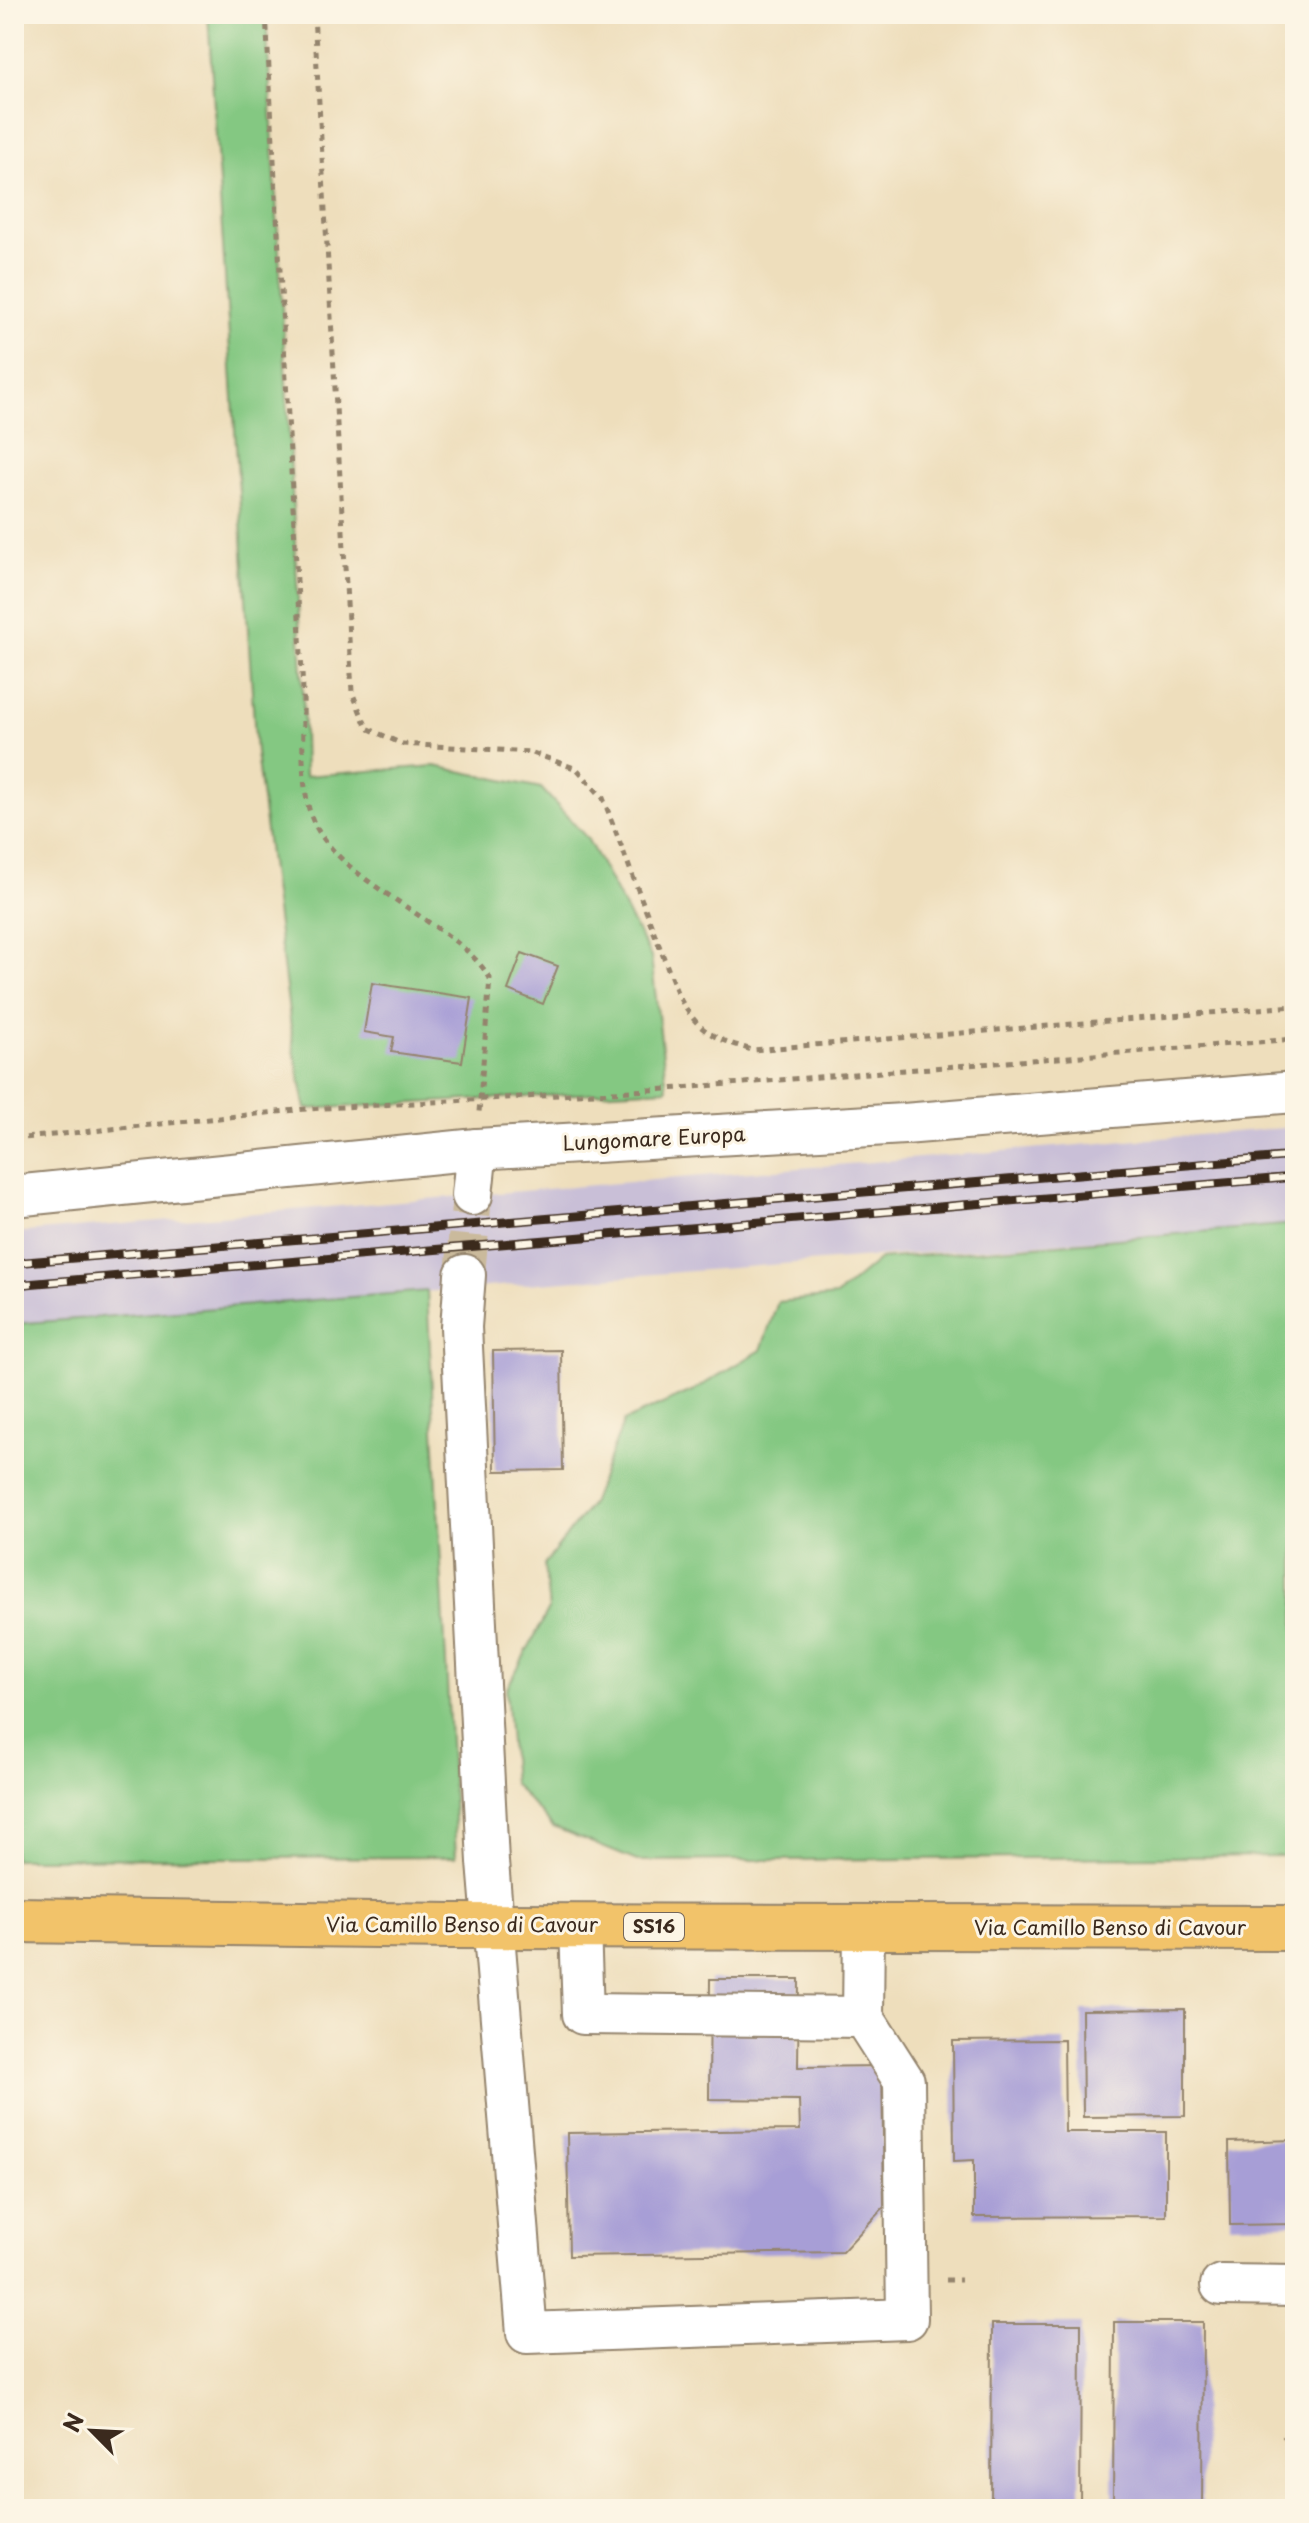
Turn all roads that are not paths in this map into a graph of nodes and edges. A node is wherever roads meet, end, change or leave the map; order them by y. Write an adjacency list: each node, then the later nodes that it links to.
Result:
1 (1295, 1092): 2 (street, Lungomare Europa)
2 (477, 1149): 3 (street); 4 (street, Lungomare Europa)
3 (472, 1195)
4 (14, 1196)
5 (465, 1275): 7 (street)
6 (14, 1920): 7 (main road, Via Camillo Benso di Cavour / SS16)
7 (493, 1926): 8 (main road, Via Camillo Benso di Cavour / SS16); 11 (street)
8 (580, 1926): 9 (main road, Via Camillo Benso di Cavour / SS16); 11 (street)
9 (864, 1927): 10 (main road, Via Camillo Benso di Cavour / SS16); 11 (street)
10 (1295, 1928)
11 (863, 2017)
12 (1221, 2285): 13 (street)
13 (1295, 2286)

